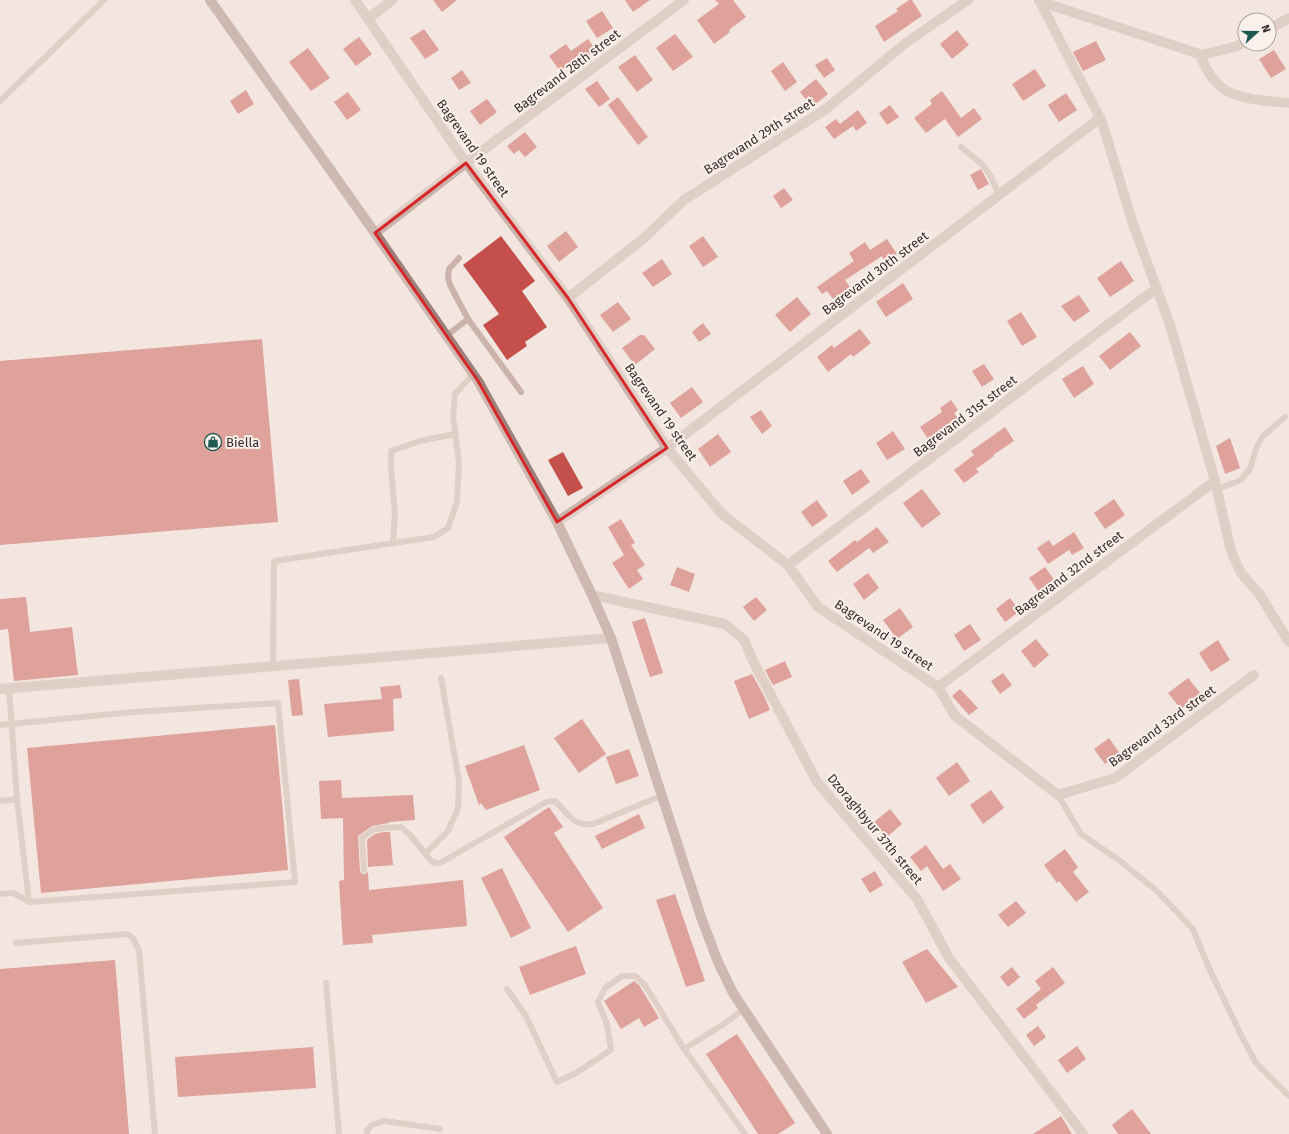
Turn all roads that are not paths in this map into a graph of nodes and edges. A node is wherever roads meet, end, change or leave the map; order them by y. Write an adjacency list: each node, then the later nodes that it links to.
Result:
1 (104, 0): 13 (lane)
2 (210, 0): 19 (street)
3 (355, 0): 9 (street, Bagrevand 19 street)
4 (392, 0): 9 (street)
5 (684, 0): 17 (street, Bagrevand 28th street)
6 (968, 0): 22 (street, Bagrevand 29th street)
7 (1039, 0): 12 (street); 15 (street)
8 (1289, 18): 10 (street)
9 (368, 19): 17 (street, Bagrevand 19 street)
10 (1277, 25)
11 (1237, 46): 12 (street)
12 (1200, 55): 14 (street)
13 (0, 101)
14 (1289, 103)
15 (1100, 118): 18 (street, Bagrevand 30th street); 21 (street)
16 (961, 147): 18 (lane)
17 (466, 163): 19 (street, Bagrevand 28th street); 22 (street, Bagrevand 19 street)
18 (999, 195): 29 (street, Bagrevand 30th street)
19 (375, 233): 24 (street)
20 (459, 258): 23 (lane)
21 (1157, 288): 30 (street); 33 (street, Bagrevand 31st street)
22 (568, 298): 29 (street, Bagrevand 19 street)
23 (468, 319): 24 (lane); 26 (lane)
24 (446, 336): 25 (street)
25 (473, 374): 28 (lane); 31 (street)
26 (521, 392)
27 (1285, 417): 30 (lane)
28 (455, 434): 32 (lane); 32 (lane)
29 (667, 448): 31 (street, Bagrevand 30th street); 33 (street, Bagrevand 19 street)
30 (1216, 485): 36 (street); 40 (street, Bagrevand 32nd street)
31 (557, 522): 34 (street)
32 (393, 543): 37 (lane)
33 (788, 565): 40 (street, Bagrevand 19 street)
34 (592, 595): 35 (street); 64 (street, Dzoraghbyur 37th street)
35 (611, 638): 37 (street); 45 (street)
36 (1289, 642)
37 (273, 666): 41 (street)
38 (1254, 675): 44 (street, Bagrevand 33rd street)
39 (441, 678): 48 (lane)
40 (938, 687): 44 (street, Bagrevand 19 street)
41 (4, 689): 42 (lane)
42 (11, 724): 43 (lane); 46 (lane); 51 (lane)
43 (0, 725)
44 (1058, 795): 57 (lane)
45 (661, 796): 48 (lane); 55 (street)
46 (17, 800): 47 (lane); 51 (lane)
47 (0, 801)
48 (425, 854): 49 (lane)
49 (364, 870)
50 (0, 894): 51 (lane)
51 (29, 902)
52 (16, 943): 59 (lane)
53 (326, 983): 60 (lane)
54 (507, 990): 56 (lane)
55 (744, 1009): 56 (lane); 63 (street)
56 (684, 1049): 62 (lane)
57 (1289, 1096)
58 (440, 1129): 61 (lane)
59 (155, 1134)
60 (339, 1134)
61 (366, 1134)
62 (745, 1134)
63 (827, 1134)
64 (1083, 1134)

